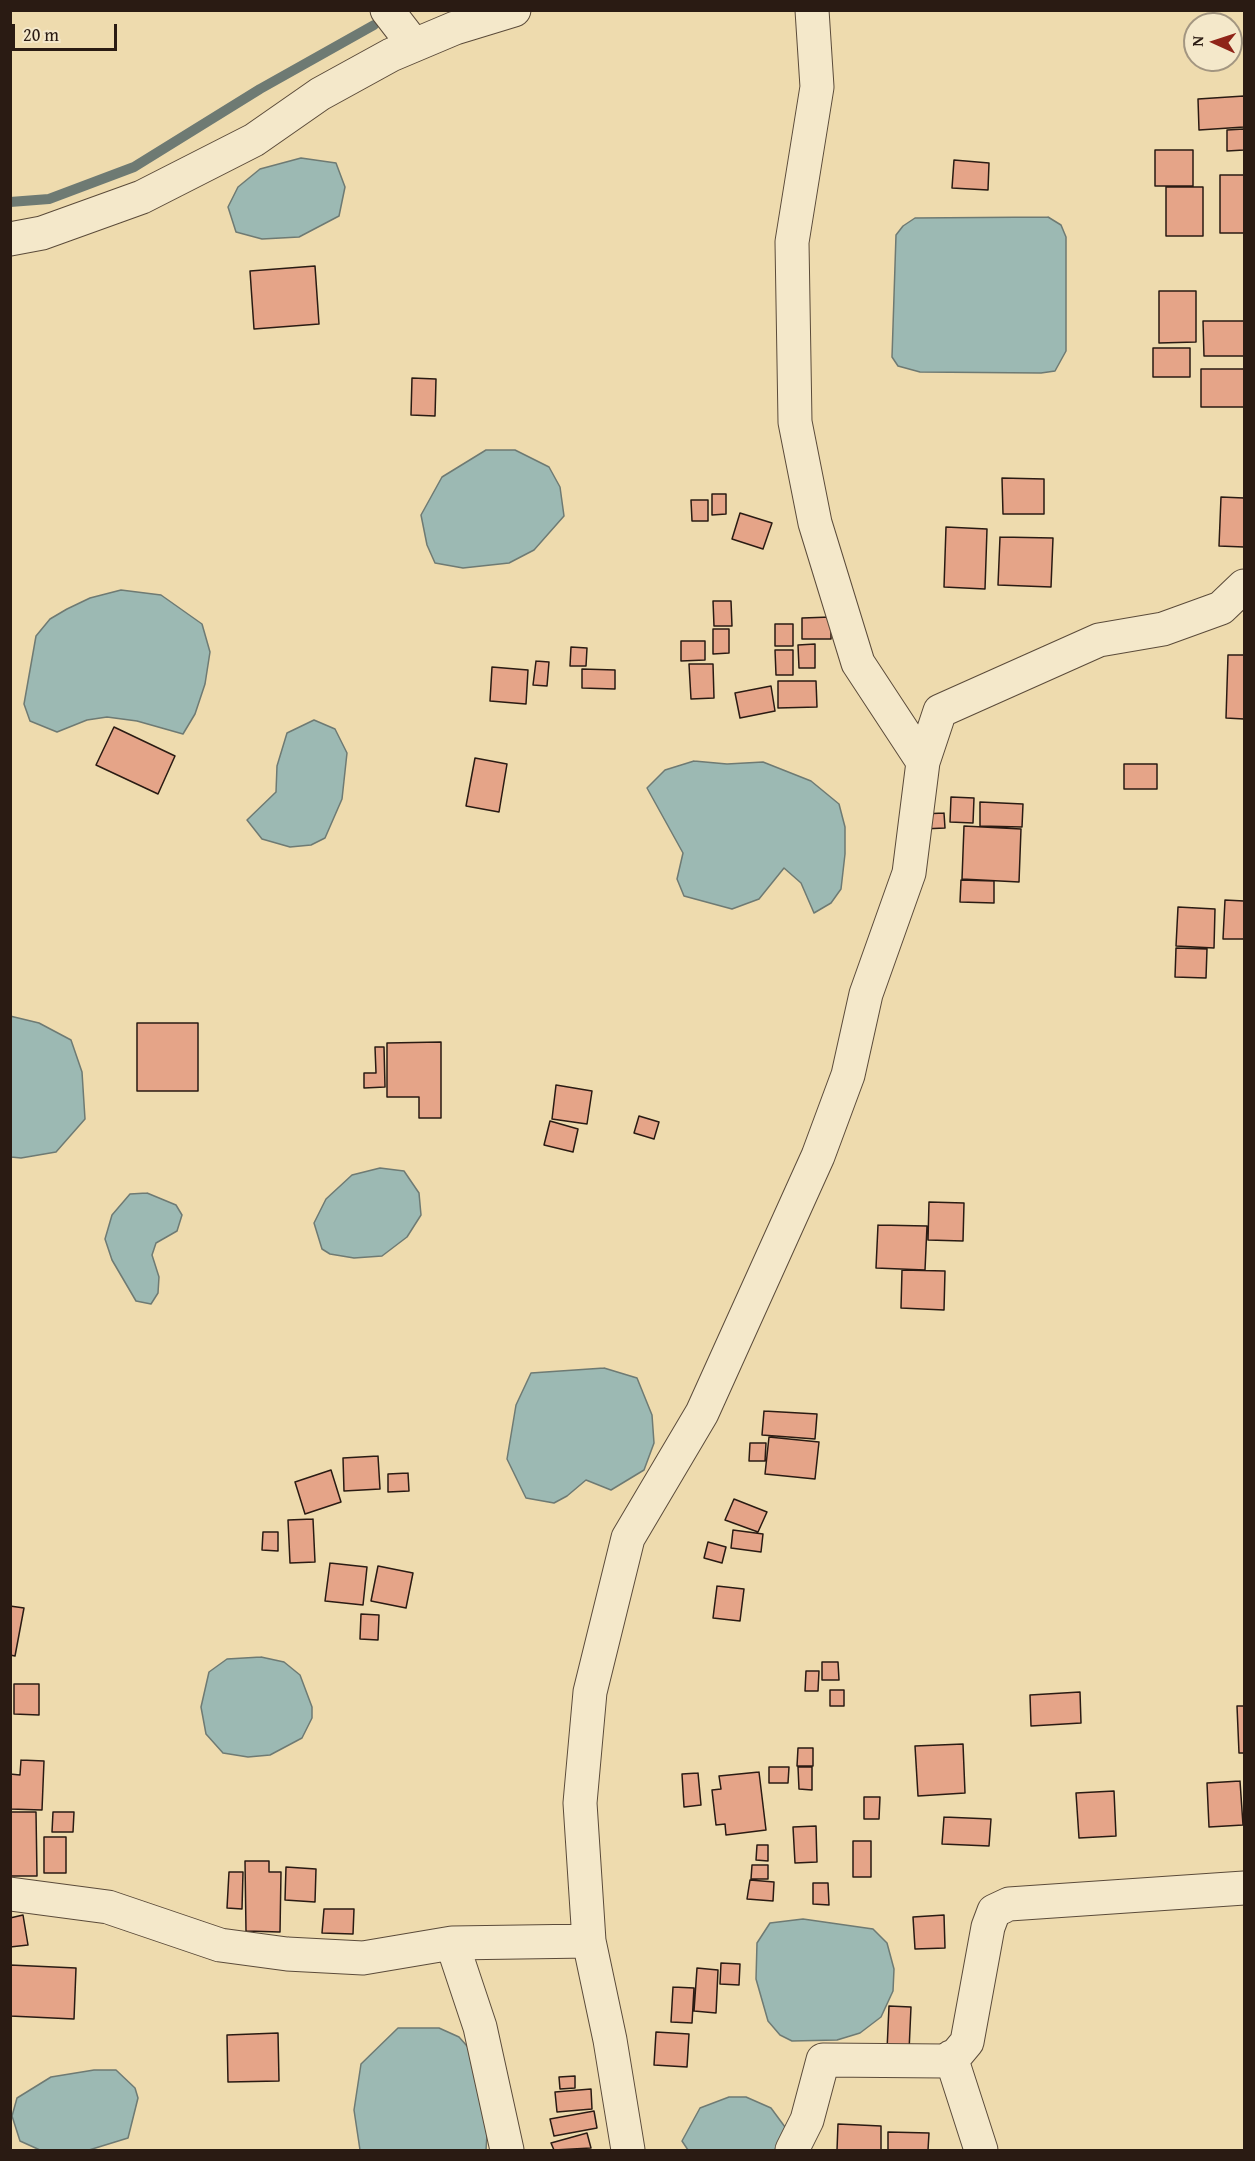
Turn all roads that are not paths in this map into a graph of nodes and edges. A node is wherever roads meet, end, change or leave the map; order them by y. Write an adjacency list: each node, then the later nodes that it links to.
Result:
1 (387, 10): 4 (street)
2 (514, 10): 4 (street)
3 (812, 10): 7 (street)
4 (414, 45): 5 (street)
5 (10, 239)
6 (1245, 586): 7 (street)
7 (923, 762): 10 (street)
8 (1245, 1888): 12 (street)
9 (10, 1894): 11 (street)
10 (589, 1941): 11 (street); 14 (street)
11 (452, 1943): 13 (street)
12 (951, 2057): 15 (street); 16 (street)
13 (507, 2151)
14 (628, 2151)
15 (792, 2151)
16 (981, 2151)

